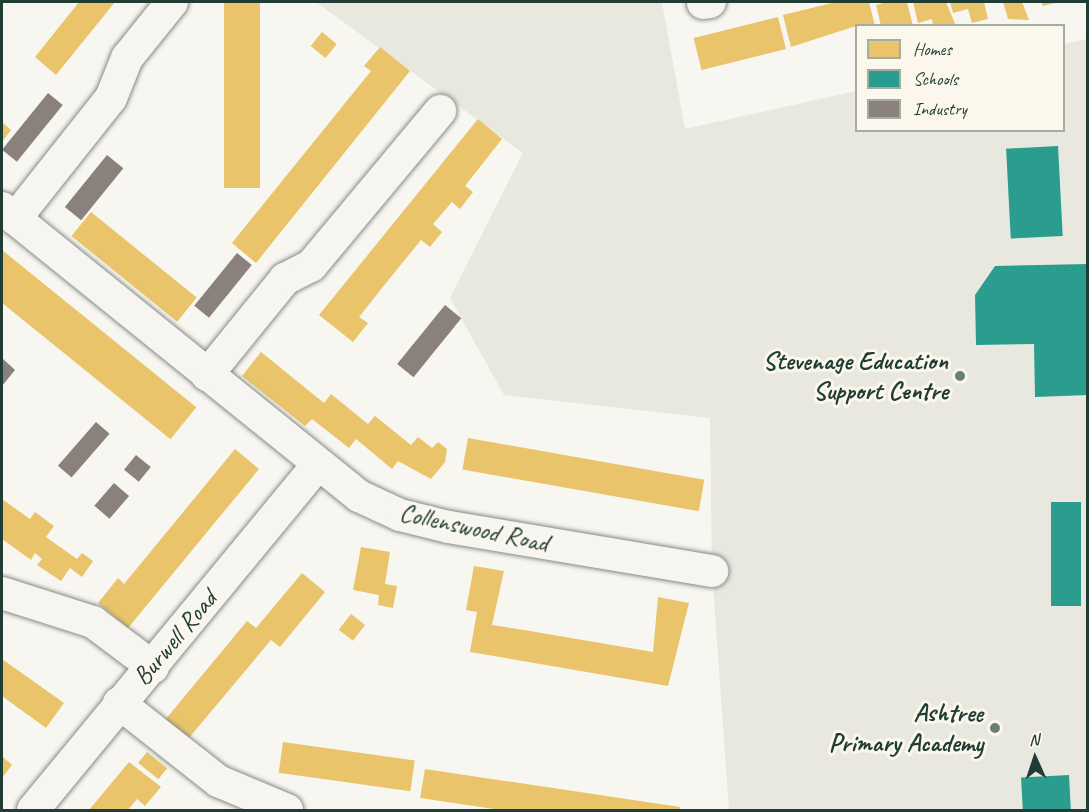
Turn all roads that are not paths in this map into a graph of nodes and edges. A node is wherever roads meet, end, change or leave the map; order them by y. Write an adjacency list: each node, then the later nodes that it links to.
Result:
1 (172, 2): 3 (street, Collenswood Road)
2 (440, 111): 4 (street)
3 (8, 213): 4 (street, Collenswood Road)
4 (207, 375): 5 (street, Collenswood Road)
5 (317, 466): 6 (street, Collenswood Road); 8 (street, Burwell Road)
6 (712, 571)
7 (2, 593): 8 (street)
8 (153, 667): 9 (street, Burwell Road)
9 (119, 703): 10 (street, Burwell Road); 11 (street)
10 (33, 810)
11 (286, 810)

